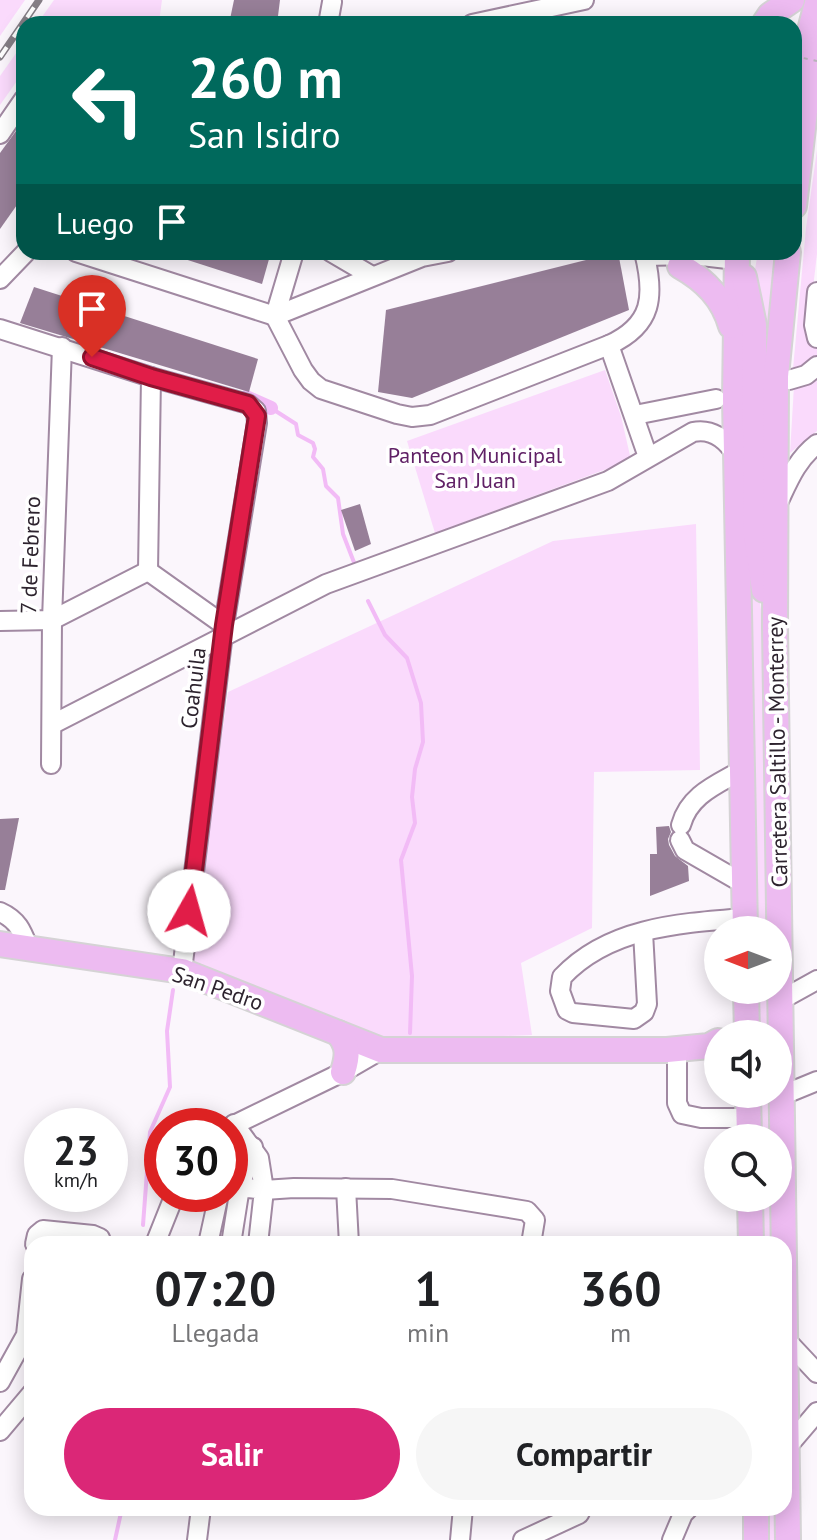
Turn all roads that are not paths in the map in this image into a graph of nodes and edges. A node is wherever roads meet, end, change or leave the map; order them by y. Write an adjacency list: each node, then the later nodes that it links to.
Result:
1 (584, 0): 4 (street)
2 (793, 0): 5 (main road)
3 (817, 3): 7 (main road)
4 (509, 16)
5 (769, 16)
6 (817, 49): 10 (main road)
7 (802, 64)
8 (16, 111): 9 (street)
9 (0, 134)
10 (802, 137)
11 (18, 260): 22 (street)
12 (101, 260): 24 (street)
13 (292, 260): 24 (street)
14 (345, 260): 21 (street)
15 (414, 260): 21 (street)
16 (659, 260): 28 (street)
17 (664, 260): 26 (main road)
18 (738, 260): 26 (main road, Carretera Saltillo - Monterrey)
19 (739, 260): 42 (main road)
20 (787, 260): 38 (main road, Carretera Saltillo - Monterrey)
21 (372, 276): 24 (street)
22 (0, 279)
23 (817, 292): 27 (street)
24 (275, 316): 28 (street)
25 (0, 329): 29 (street)
26 (735, 338): 36 (main road, Carretera Saltillo - Monterrey)
27 (817, 338)
28 (609, 345): 34 (street)
29 (62, 347): 31 (street); 40 (street, 7 de Febrero)
30 (817, 366): 32 (street)
31 (151, 377): 39 (street); 43 (street, Coahuila)
32 (789, 380)
33 (716, 399): 34 (street)
34 (635, 415): 37 (street)
35 (817, 444): 38 (street)
36 (736, 455): 37 (street); 46 (main road, Carretera Saltillo - Monterrey)
37 (648, 457): 43 (street)
38 (776, 508): 42 (main road, Carretera Saltillo - Monterrey)
39 (148, 571): 40 (street); 43 (street)
40 (52, 620): 41 (street); 44 (street, 7 de Febrero)
41 (0, 621)
42 (775, 627): 50 (main road, Carretera Saltillo - Monterrey)
43 (224, 632): 44 (street); 55 (street, Coahuila)
44 (53, 724): 45 (street, 7 de Febrero)
45 (51, 764)
46 (742, 770): 47 (main road, Carretera Saltillo - Monterrey); 47 (street)
47 (744, 884): 49 (main road, Carretera Saltillo - Monterrey)
48 (0, 912): 54 (street)
49 (745, 916)
50 (780, 916)
51 (704, 923): 52 (street)
52 (643, 932): 52 (street)
53 (0, 944): 54 (main road, San Pedro)
54 (29, 949): 55 (main road, San Pedro)
55 (182, 971): 58 (main road, San Pedro)
56 (814, 985): 57 (street)
57 (792, 995)
58 (338, 1033): 61 (main road, San Pedro); 62 (main road)
59 (704, 1046): 60 (main road)
60 (677, 1049): 61 (main road); 67 (street)
61 (381, 1050): 62 (street)
62 (343, 1072): 66 (street)
63 (817, 1081): 64 (street)
64 (792, 1091)
65 (783, 1108): 87 (main road, Carretera Saltillo - Monterrey)
66 (248, 1117)
67 (748, 1117)
68 (248, 1142): 69 (street)
69 (253, 1147): 70 (street); 73 (street)
70 (248, 1162)
71 (248, 1188): 73 (street)
72 (346, 1188): 73 (street); 84 (street); 85 (street)
73 (264, 1190): 83 (street)
74 (168, 1212): 80 (street)
75 (215, 1212): 81 (street)
76 (236, 1212): 82 (street)
77 (750, 1212): 86 (main road)
78 (37, 1236): 79 (street)
79 (95, 1236)
80 (158, 1236)
81 (210, 1236)
82 (232, 1236)
83 (259, 1236)
84 (349, 1236)
85 (532, 1236)
86 (751, 1236)
87 (785, 1236)
88 (24, 1341): 91 (street)
89 (792, 1346): 90 (street)
90 (817, 1373)
91 (0, 1382)
92 (24, 1402): 94 (street)
93 (817, 1412): 95 (street)
94 (0, 1431)
95 (792, 1441)
96 (200, 1516): 102 (street)
97 (462, 1516): 103 (street)
98 (575, 1516): 104 (street)
99 (682, 1516): 105 (street)
100 (756, 1516): 106 (main road)
101 (788, 1516): 107 (main road, Carretera Saltillo - Monterrey)
102 (197, 1540)
103 (460, 1540)
104 (523, 1540)
105 (672, 1540)
106 (756, 1540)
107 (788, 1540)

